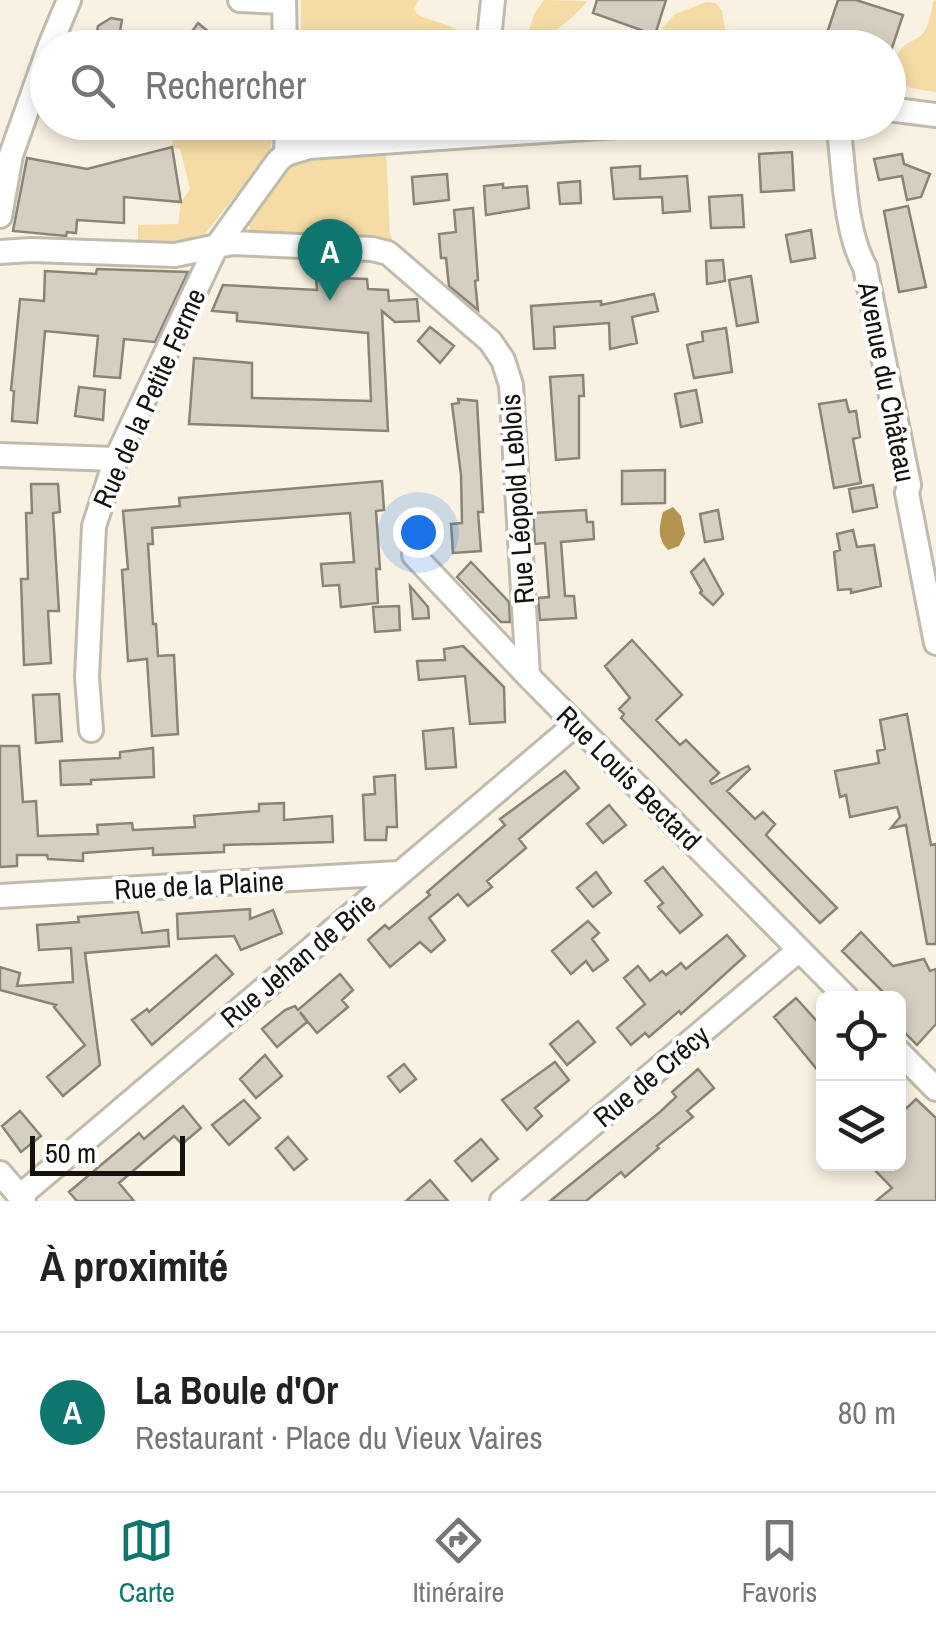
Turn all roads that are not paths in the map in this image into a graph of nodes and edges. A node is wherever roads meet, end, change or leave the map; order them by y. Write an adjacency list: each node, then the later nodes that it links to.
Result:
1 (69, 0): 5 (street)
2 (240, 0): 4 (street)
3 (493, 0): 7 (street)
4 (284, 1): 6 (street)
5 (55, 30)
6 (285, 30)
7 (490, 30)
8 (30, 101): 15 (street)
9 (906, 112): 10 (street)
10 (936, 114)
11 (286, 140): 14 (street)
12 (375, 140): 14 (street)
13 (840, 140): 21 (street, Avenue du Château)
14 (286, 154): 16 (street, Rue de la Petite Ferme)
15 (0, 216)
16 (216, 247): 17 (street); 19 (street, Rue de la Petite Ferme); 22 (street, Rue Léopold Leblois)
17 (0, 252)
18 (0, 454): 19 (street)
19 (116, 459): 24 (street, Rue de la Petite Ferme)
20 (414, 555): 22 (street, Rue Louis Bectard)
21 (936, 643)
22 (528, 676): 23 (street, Rue Louis Bectard)
23 (576, 724): 25 (street, Rue Jehan de Brie); 27 (street, Rue Louis Bectard)
24 (91, 730)
25 (398, 874): 26 (street, Rue de la Plaine); 32 (street, Rue Jehan de Brie)
26 (0, 896)
27 (799, 950): 28 (street, Rue Louis Bectard); 33 (street, Rue de Crécy)
28 (840, 991)
29 (906, 1059): 30 (street)
30 (936, 1089)
31 (0, 1173): 32 (street)
32 (22, 1198)
33 (502, 1201)

